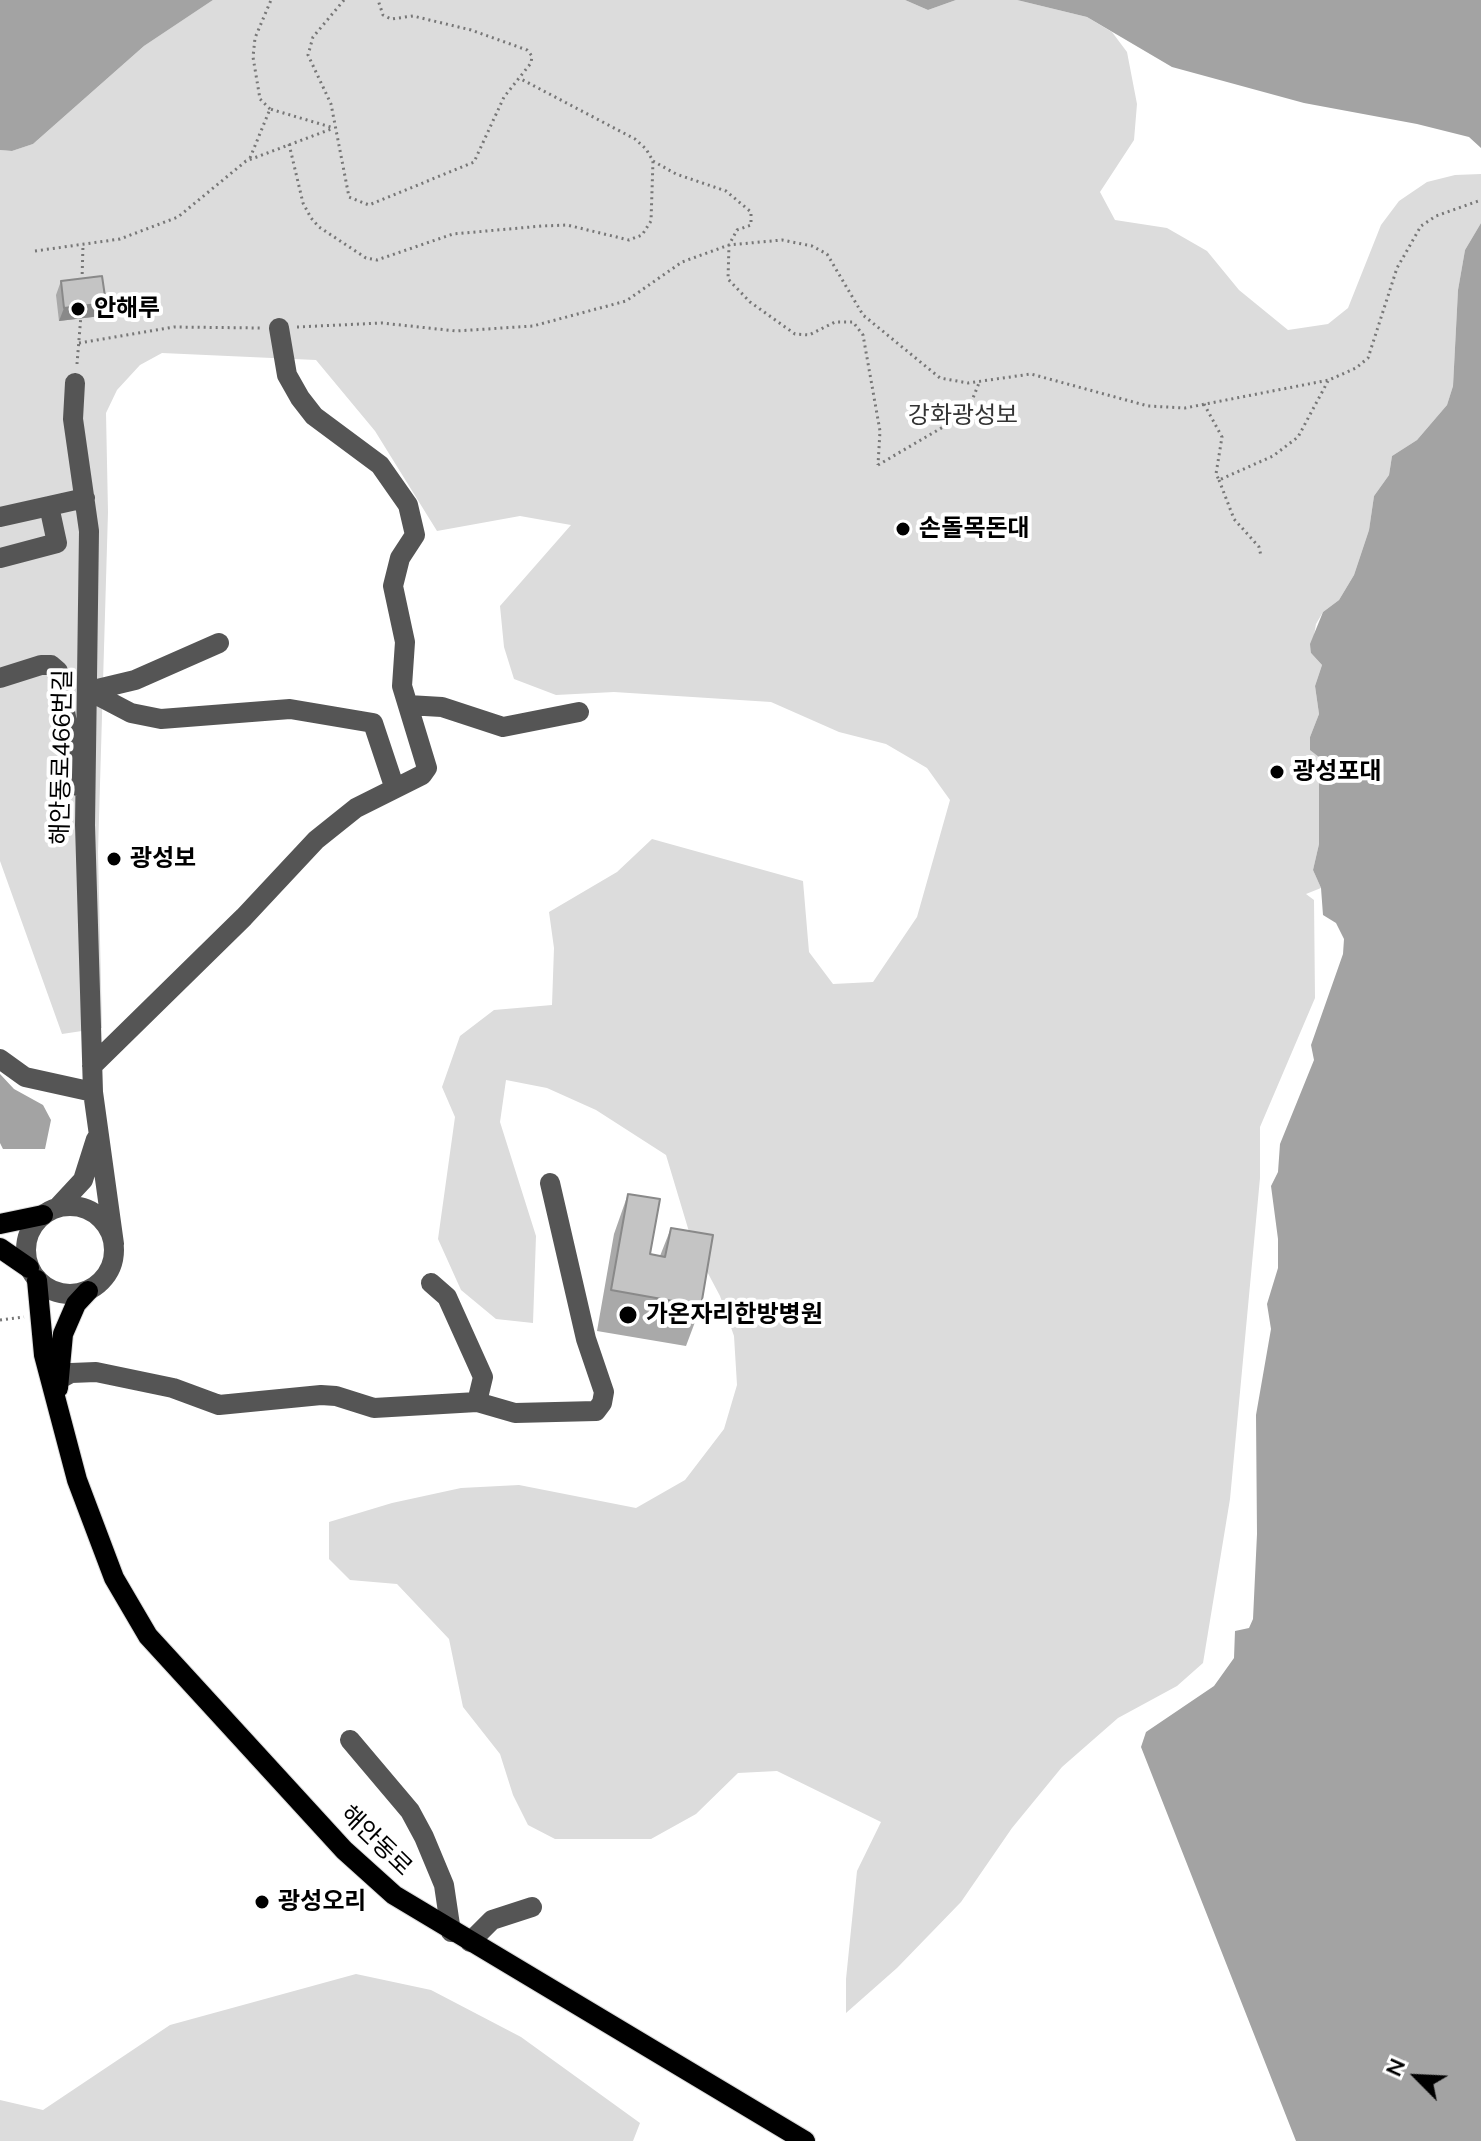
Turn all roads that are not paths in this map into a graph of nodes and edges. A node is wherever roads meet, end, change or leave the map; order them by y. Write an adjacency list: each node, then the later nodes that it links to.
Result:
1 (279, 328): 10 (street)
2 (75, 383): 3 (street, 해안동로466번길)
3 (85, 498): 4 (street); 9 (street, 해안동로466번길)
4 (49, 506): 5 (street); 6 (street)
5 (0, 517)
6 (0, 558)
7 (219, 643): 9 (street)
8 (0, 678): 13 (street)
9 (89, 691): 12 (street); 13 (street, 해안동로466번길)
10 (408, 705): 11 (street); 12 (street)
11 (579, 712)
12 (394, 786): 15 (street)
13 (85, 825): 15 (street, 해안동로466번길)
14 (0, 1059): 16 (street)
15 (92, 1066): 16 (street, 해안동로466번길)
16 (93, 1092): 17 (street, 해안동로466번길)
17 (98, 1131): 19 (street); 21 (street, 해안동로466번길)
18 (550, 1183): 27 (street)
19 (50, 1211): 20 (main road); 21 (street); 23 (street)
20 (0, 1224)
21 (114, 1244): 25 (street)
22 (0, 1248): 23 (main road)
23 (33, 1274): 25 (street); 28 (main road, 해안동로)
24 (431, 1283): 27 (street)
25 (88, 1291): 26 (main road, 해안동로)
26 (58, 1380): 27 (street); 28 (main road, 해안동로)
27 (477, 1402)
28 (62, 1432): 31 (main road, 해안동로)
29 (350, 1740): 31 (street)
30 (532, 1907): 32 (street)
31 (451, 1932): 32 (main road, 해안동로)
32 (470, 1942): 33 (main road, 해안동로)
33 (805, 2141)

